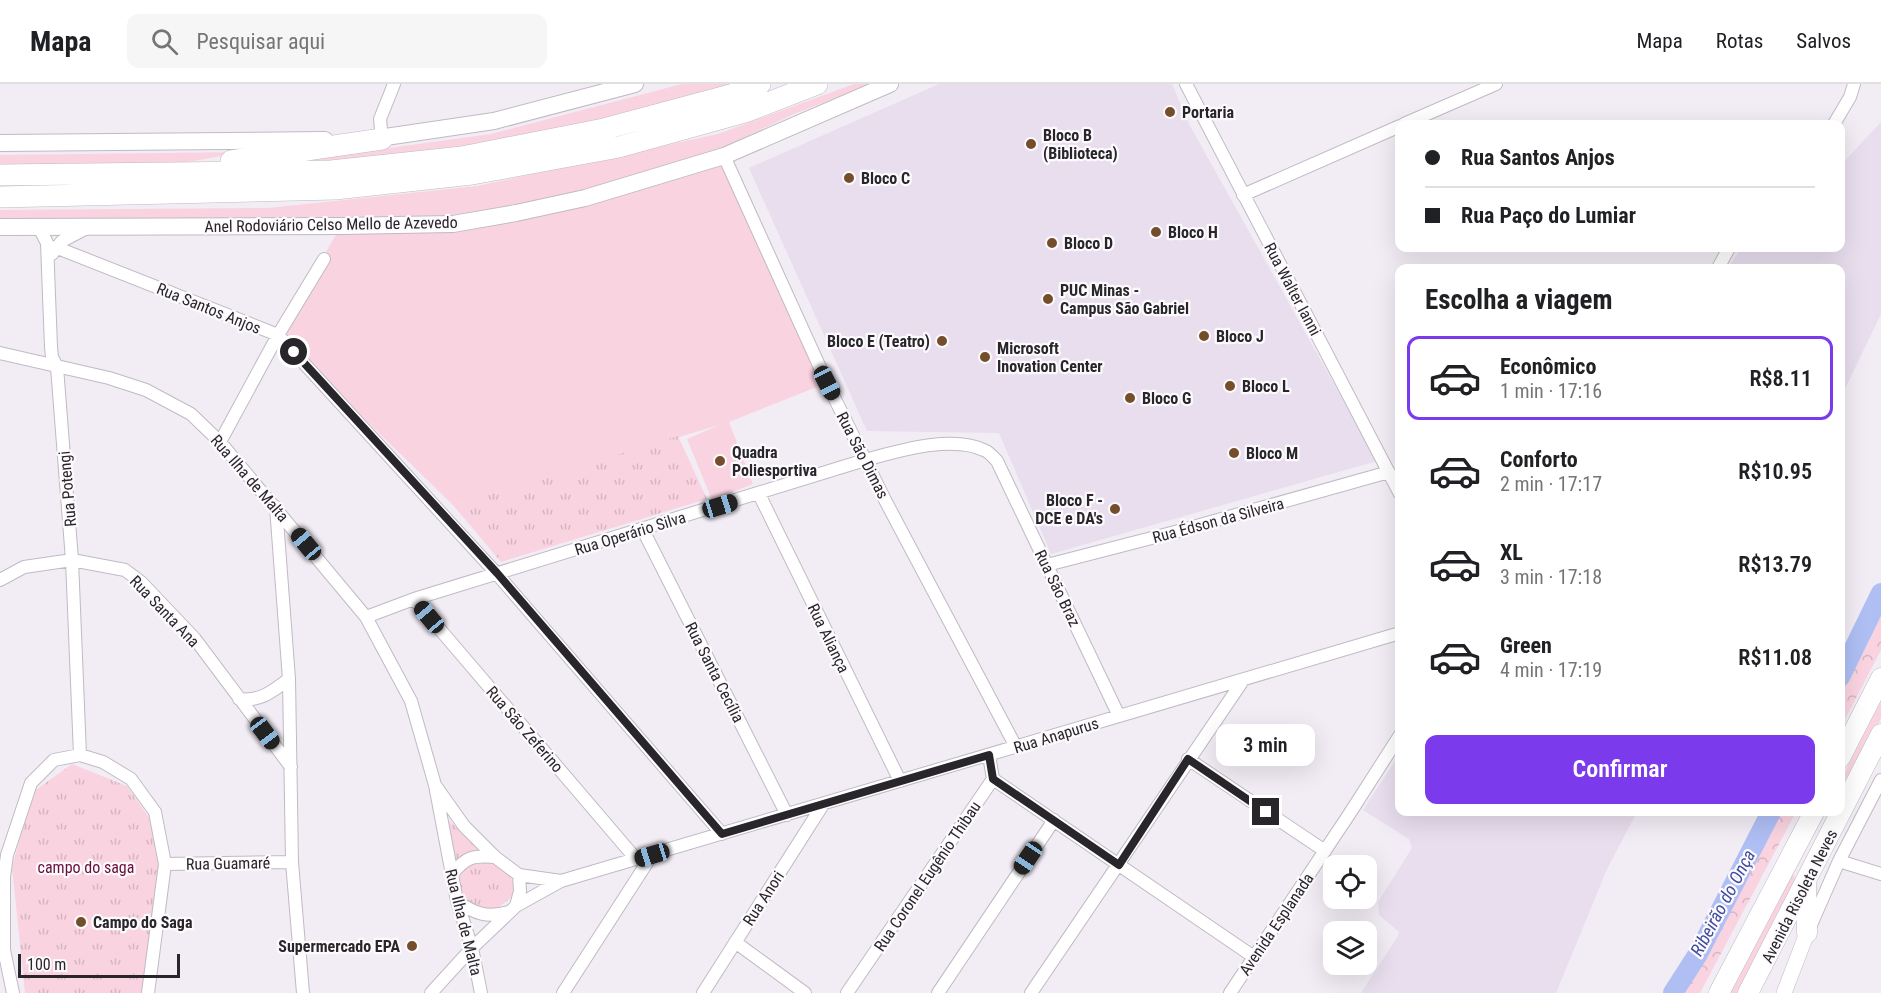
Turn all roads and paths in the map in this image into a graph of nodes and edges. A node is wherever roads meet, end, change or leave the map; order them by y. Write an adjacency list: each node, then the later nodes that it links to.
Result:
1 (394, 84): 12 (street)
2 (635, 84): 12 (main road)
3 (760, 84): 15 (highway)
4 (817, 84): 18 (highway, Anel Rodoviário Celso Mello de Azevedo)
5 (890, 84): 14 (main road, Anel Rodoviário Celso Mello de Azevedo)
6 (1496, 84): 9 (street)
7 (1854, 84): 10 (street)
8 (1188, 85): 17 (street, Rua Walter Ianni)
9 (1413, 120)
10 (1836, 120)
11 (1395, 128): 17 (street)
12 (382, 139): 13 (main road); 15 (highway)
13 (0, 143)
14 (724, 156): 21 (main road, Anel Rodoviário Celso Mello de Azevedo); 29 (street, Rua São Dimas)
15 (147, 172): 16 (highway)
16 (0, 175)
17 (1242, 195): 31 (street, Rua Walter Ianni)
18 (0, 197)
19 (0, 227): 20 (main road, Anel Rodoviário Celso Mello de Azevedo)
20 (39, 227): 21 (main road, Anel Rodoviário Celso Mello de Azevedo); 24 (street, Rua Potengi)
21 (89, 227): 22 (street)
22 (56, 247): 24 (street); 25 (street, Rua Santos Anjos)
23 (324, 259): 25 (street)
24 (46, 266): 27 (street, Rua Potengi)
25 (278, 335): 28 (street); 38 (street, Rua Santos Anjos)
26 (0, 353): 27 (street, Rua Ilha de Malta)
27 (57, 367): 28 (street, Rua Ilha de Malta); 36 (street, Rua Potengi)
28 (220, 442): 34 (street, Rua Ilha de Malta)
29 (865, 460): 30 (street, Rua Operário Silva); 33 (street, Rua Operário Silva); 50 (street, Rua São Dimas)
30 (996, 461): 37 (street, Rua São Braz)
31 (1389, 472): 32 (street, Rua Walter Ianni); 37 (street, Rua Édson da Silveira)
32 (1395, 484)
33 (759, 494): 35 (street, Rua Operário Silva); 58 (street, Rua Aliança)
34 (276, 507): 41 (street, Rua Ilha de Malta); 44 (street)
35 (643, 530): 38 (street, Rua Operário Silva); 62 (street, Rua Santa Cecília)
36 (72, 560): 39 (street, Rua Santa Ana); 46 (street, Rua Santa Ana); 52 (street, Rua Potengi)
37 (1047, 565): 47 (street, Rua São Braz)
38 (497, 573): 40 (street, Rua Operário Silva); 66 (street, Rua Santos Anjos)
39 (0, 580)
40 (414, 599): 41 (street, Rua Operário Silva); 70 (street, Rua São Zeferino)
41 (366, 617): 59 (street, Rua Ilha de Malta)
42 (1395, 634): 45 (street, Rua Anapurus)
43 (1881, 678): 51 (highway)
44 (289, 679): 46 (street); 55 (street)
45 (1244, 679): 47 (street, Rua Anapurus); 54 (street)
46 (239, 699): 55 (street, Rua Santa Ana)
47 (1119, 716): 50 (street, Rua Anapurus)
48 (1881, 734): 61 (highway, Avenida Risoleta Neves)
49 (1395, 743): 67 (street, Avenida Esplanada)
50 (1016, 747): 53 (street, Rua Anapurus)
51 (1845, 748)
52 (80, 755): 73 (street); 78 (street)
53 (989, 755): 56 (street); 58 (street, Rua Anapurus)
54 (1188, 759): 67 (street); 74 (street)
55 (291, 768): 72 (street)
56 (993, 779): 65 (street); 95 (street, Rua Coronel Eugênio Thibau)
57 (1881, 780): 71 (street)
58 (900, 781): 60 (street, Rua Anapurus)
59 (435, 785): 69 (street, Rua Anapurus); 75 (street, Rua Ilha de Malta)
60 (824, 803): 62 (street, Rua Anapurus); 84 (street, Rua Anori)
61 (1845, 805)
62 (787, 814): 66 (street, Rua Anapurus)
63 (1812, 816): 99 (highway, Avenida Risoleta Neves)
64 (1839, 816): 80 (highway, Avenida Risoleta Neves)
65 (1054, 820): 74 (street); 96 (street)
66 (722, 834): 68 (street, Rua Anapurus)
67 (1325, 851): 86 (street, Avenida Esplanada)
68 (652, 855): 70 (street, Rua Anapurus); 92 (street)
69 (495, 857): 75 (street); 76 (street, Rua Anapurus)
70 (636, 859): 79 (street, Rua Anapurus)
71 (1839, 861): 77 (street); 83 (street)
72 (292, 862): 73 (street, Rua Guamaré); 89 (street)
73 (165, 864): 88 (street)
74 (1119, 865): 86 (street); 97 (street)
75 (452, 874): 81 (street, Rua Ilha de Malta)
76 (519, 874): 79 (street, Rua Anapurus); 82 (street)
77 (1881, 874)
78 (2, 877): 87 (street)
79 (561, 881): 82 (street)
80 (1806, 882): 83 (highway); 100 (highway, Avenida Risoleta Neves)
81 (457, 901): 82 (street); 85 (street, Rua Ilha de Malta)
82 (514, 909): 85 (street)
83 (1808, 933): 101 (street)
84 (735, 942): 93 (street, Rua Anori); 94 (street)
85 (472, 948): 90 (street); 91 (street, Rua Ilha de Malta)
86 (1254, 957): 98 (street, Avenida Esplanada)
87 (13, 993)
88 (148, 993)
89 (303, 993)
90 (431, 993)
91 (481, 993)
92 (563, 993)
93 (703, 993)
94 (805, 993)
95 (847, 993)
96 (938, 993)
97 (1031, 993)
98 (1230, 993)
99 (1719, 993)
100 (1748, 993)
101 (1784, 993)

